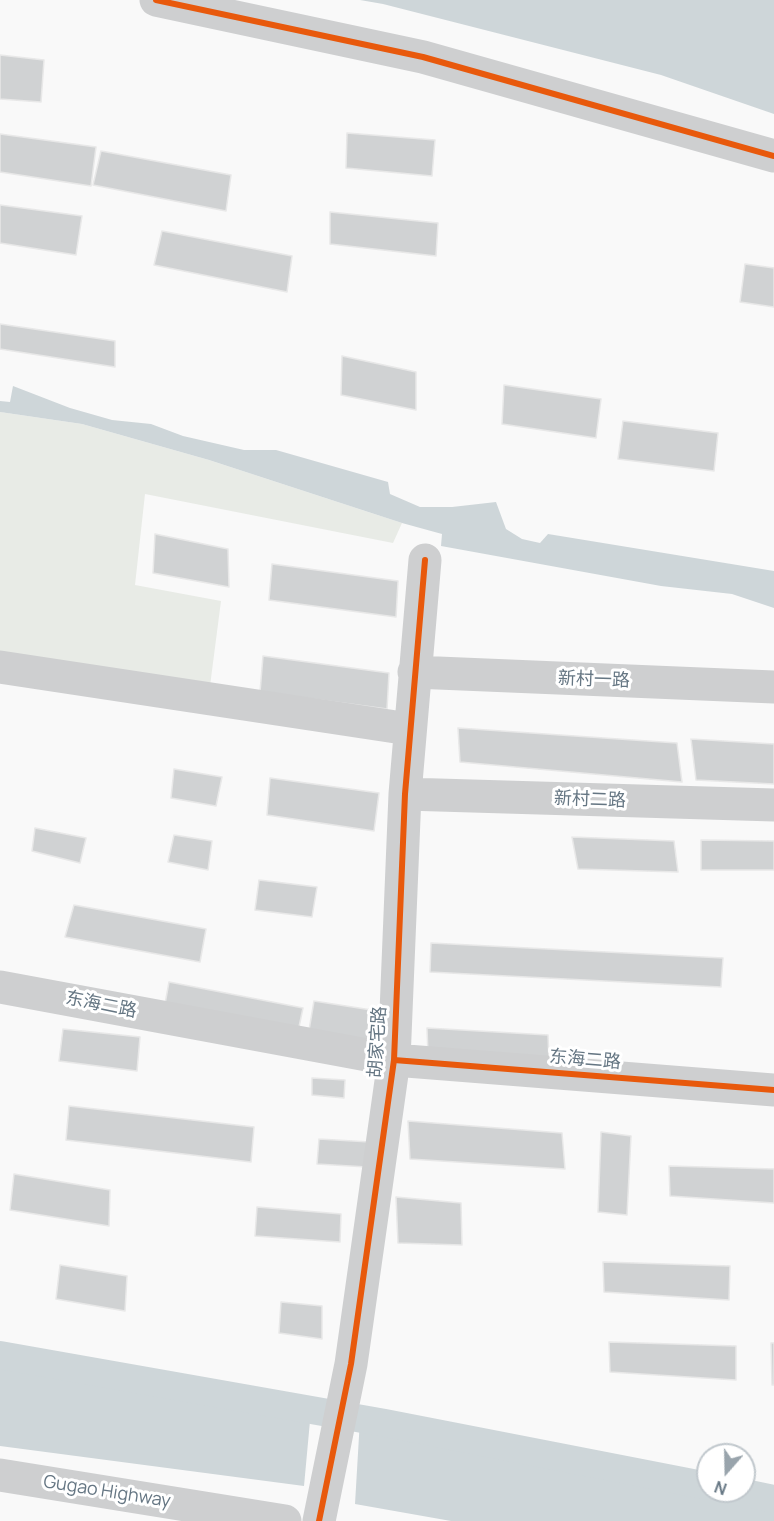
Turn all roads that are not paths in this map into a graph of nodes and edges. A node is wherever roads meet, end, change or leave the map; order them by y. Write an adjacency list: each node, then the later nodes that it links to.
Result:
1 (156, 0): 2 (street)
2 (774, 156)
3 (425, 560): 5 (street, 胡家宅路)
4 (0, 667): 7 (street)
5 (414, 672): 6 (street, 新村一路); 7 (street, 胡家宅路)
6 (774, 687)
7 (409, 729): 8 (street, 胡家宅路)
8 (405, 794): 9 (street, 新村二路); 11 (street, 胡家宅路)
9 (774, 806)
10 (0, 987): 11 (street, 东海二路)
11 (394, 1060): 12 (street, 东海二路); 15 (street, 胡家宅路)
12 (774, 1090)
13 (0, 1475): 14 (street, Gugao Highway)
14 (285, 1521)
15 (319, 1521)

